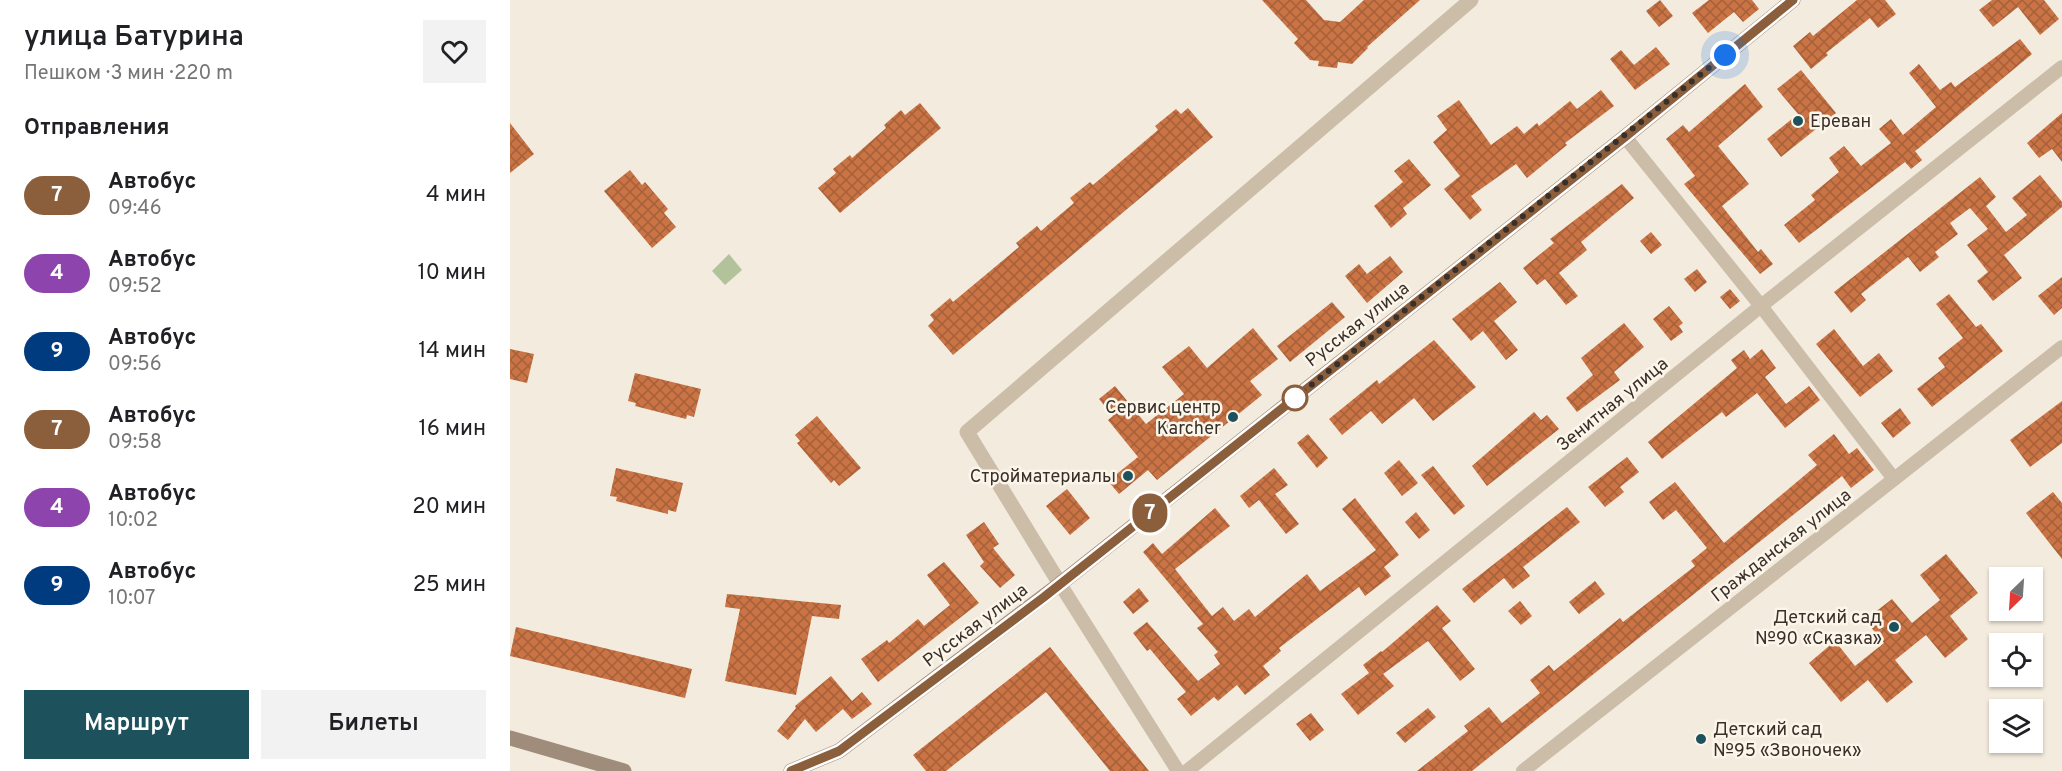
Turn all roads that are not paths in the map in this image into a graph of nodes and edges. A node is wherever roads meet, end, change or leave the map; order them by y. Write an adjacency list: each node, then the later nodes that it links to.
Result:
1 (1471, 0): 8 (street)
2 (1793, 0): 4 (main road, Русская улица)
3 (2062, 67): 5 (street, Зенитная улица)
4 (1625, 137): 5 (street); 8 (main road, Русская улица)
5 (1761, 306): 7 (street); 13 (street, Зенитная улица)
6 (2062, 347): 7 (street, Гражданская улица)
7 (1894, 479): 14 (street, Гражданская улица)
8 (1060, 584): 11 (main road, Русская улица); 12 (street)
9 (510, 738): 10 (main road)
10 (617, 770)
11 (795, 771)
12 (1178, 771)
13 (1187, 771)
14 (1523, 771)

